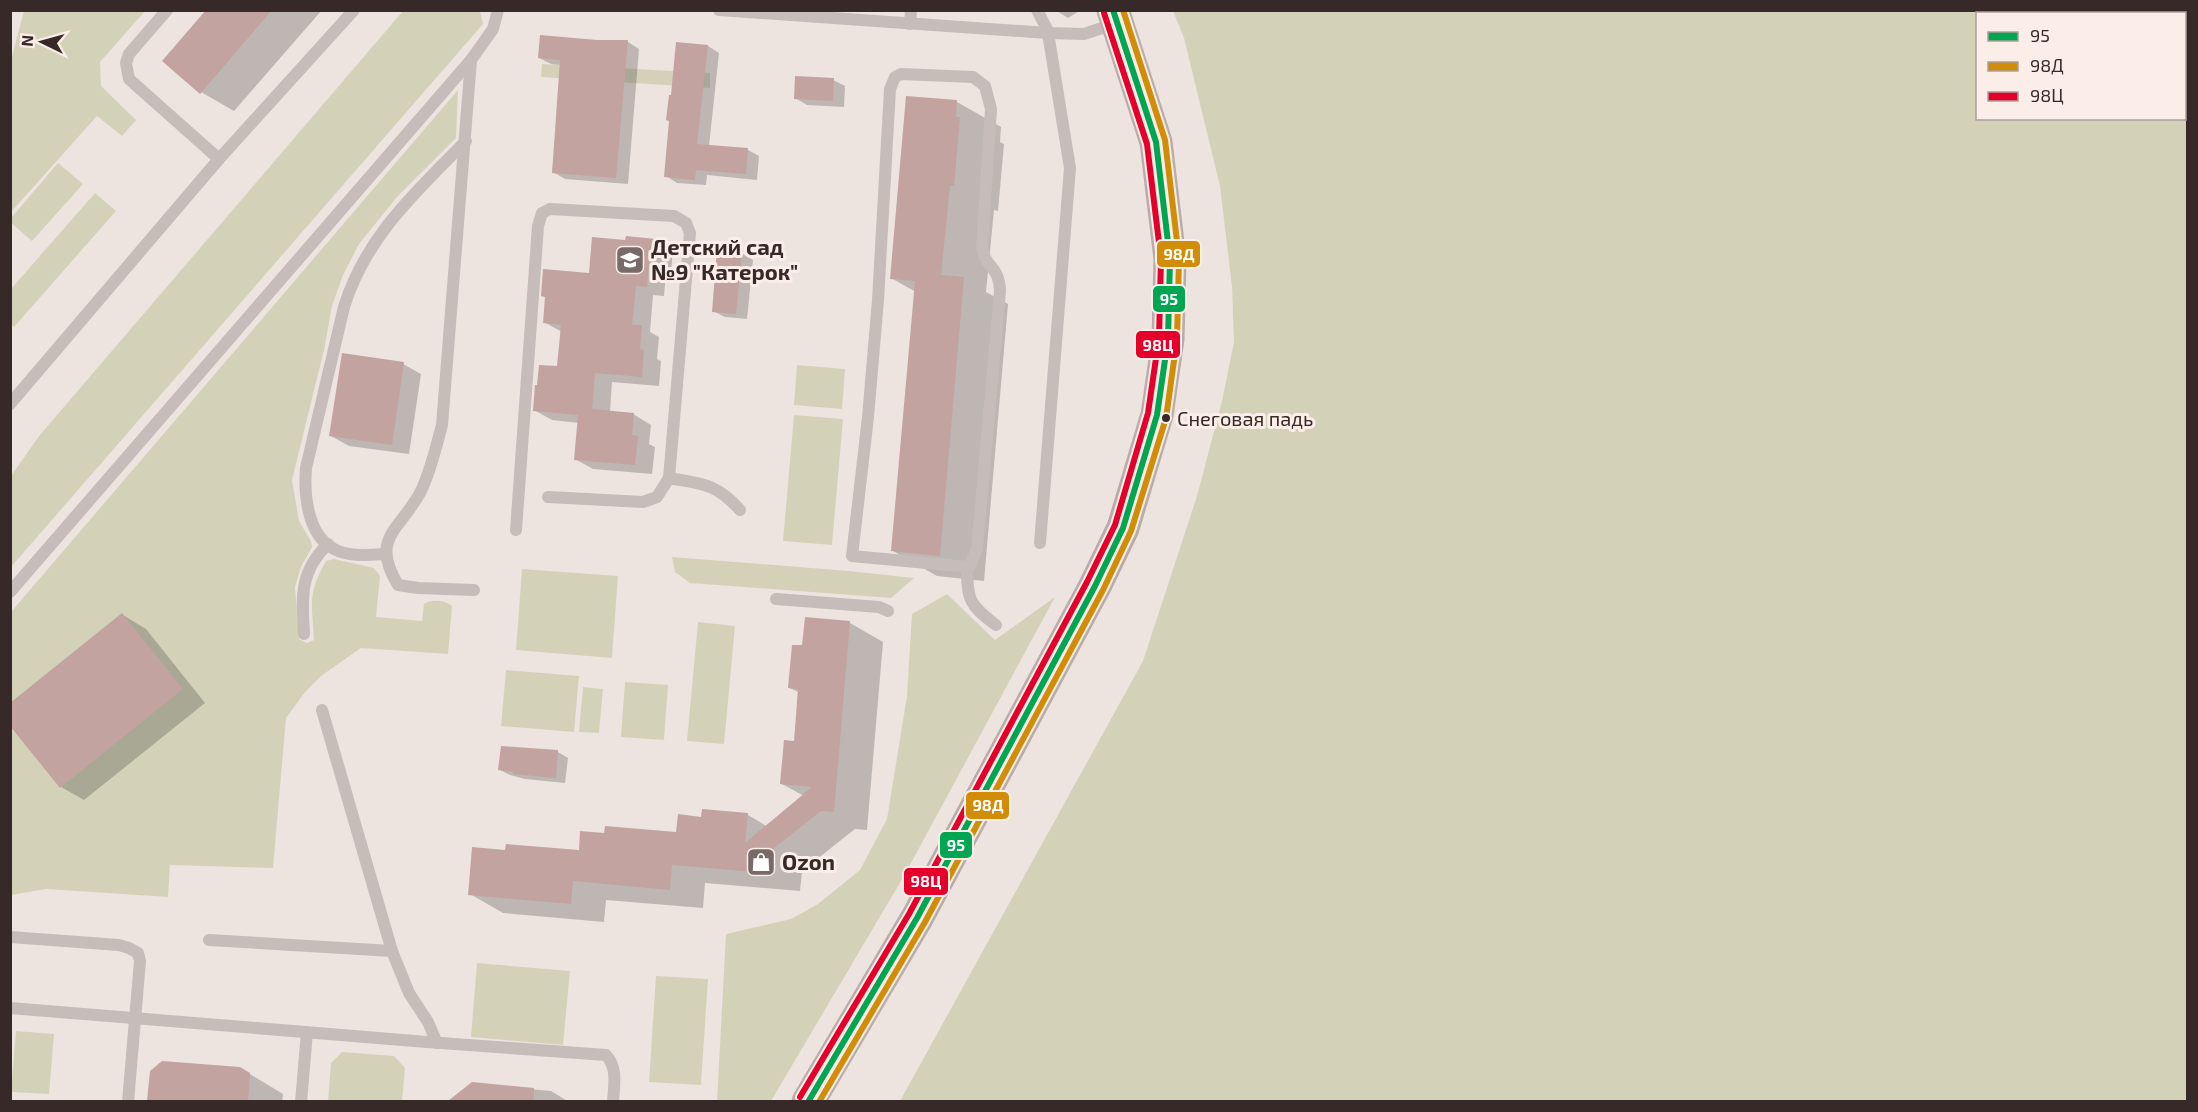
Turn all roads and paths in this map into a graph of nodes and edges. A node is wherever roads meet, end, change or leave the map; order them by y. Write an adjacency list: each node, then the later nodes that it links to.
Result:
1 (167, 10): 13 (lane)
2 (354, 10): 13 (lane)
3 (498, 10): 11 (lane)
4 (719, 10): 7 (lane)
5 (910, 10): 9 (lane)
6 (1037, 10): 10 (lane)
7 (861, 15): 9 (lane)
8 (1115, 17): 10 (lane); 40 (main road)
9 (910, 24): 10 (lane)
10 (1048, 33): 19 (lane)
11 (471, 60): 12 (lane); 24 (lane)
12 (466, 141): 20 (lane); 21 (lane)
13 (219, 159): 14 (lane)
14 (10, 404)
15 (669, 478): 16 (lane); 17 (lane); 18 (lane)
16 (548, 497)
17 (740, 510)
18 (516, 530)
19 (1040, 543)
20 (328, 544): 21 (lane); 28 (lane)
21 (385, 555): 23 (lane)
22 (967, 566): 22 (lane); 27 (lane)
23 (474, 590)
24 (10, 592)
25 (776, 599): 26 (lane)
26 (888, 611)
27 (996, 625)
28 (304, 634)
29 (322, 710): 32 (lane)
30 (10, 937): 34 (lane)
31 (209, 940): 32 (lane)
32 (392, 951): 36 (lane)
33 (10, 1008): 34 (lane)
34 (135, 1018): 35 (lane); 37 (lane)
35 (307, 1032): 36 (lane); 38 (lane)
36 (437, 1043): 39 (lane)
37 (128, 1101)
38 (301, 1101)
39 (613, 1101)
40 (808, 1101)

